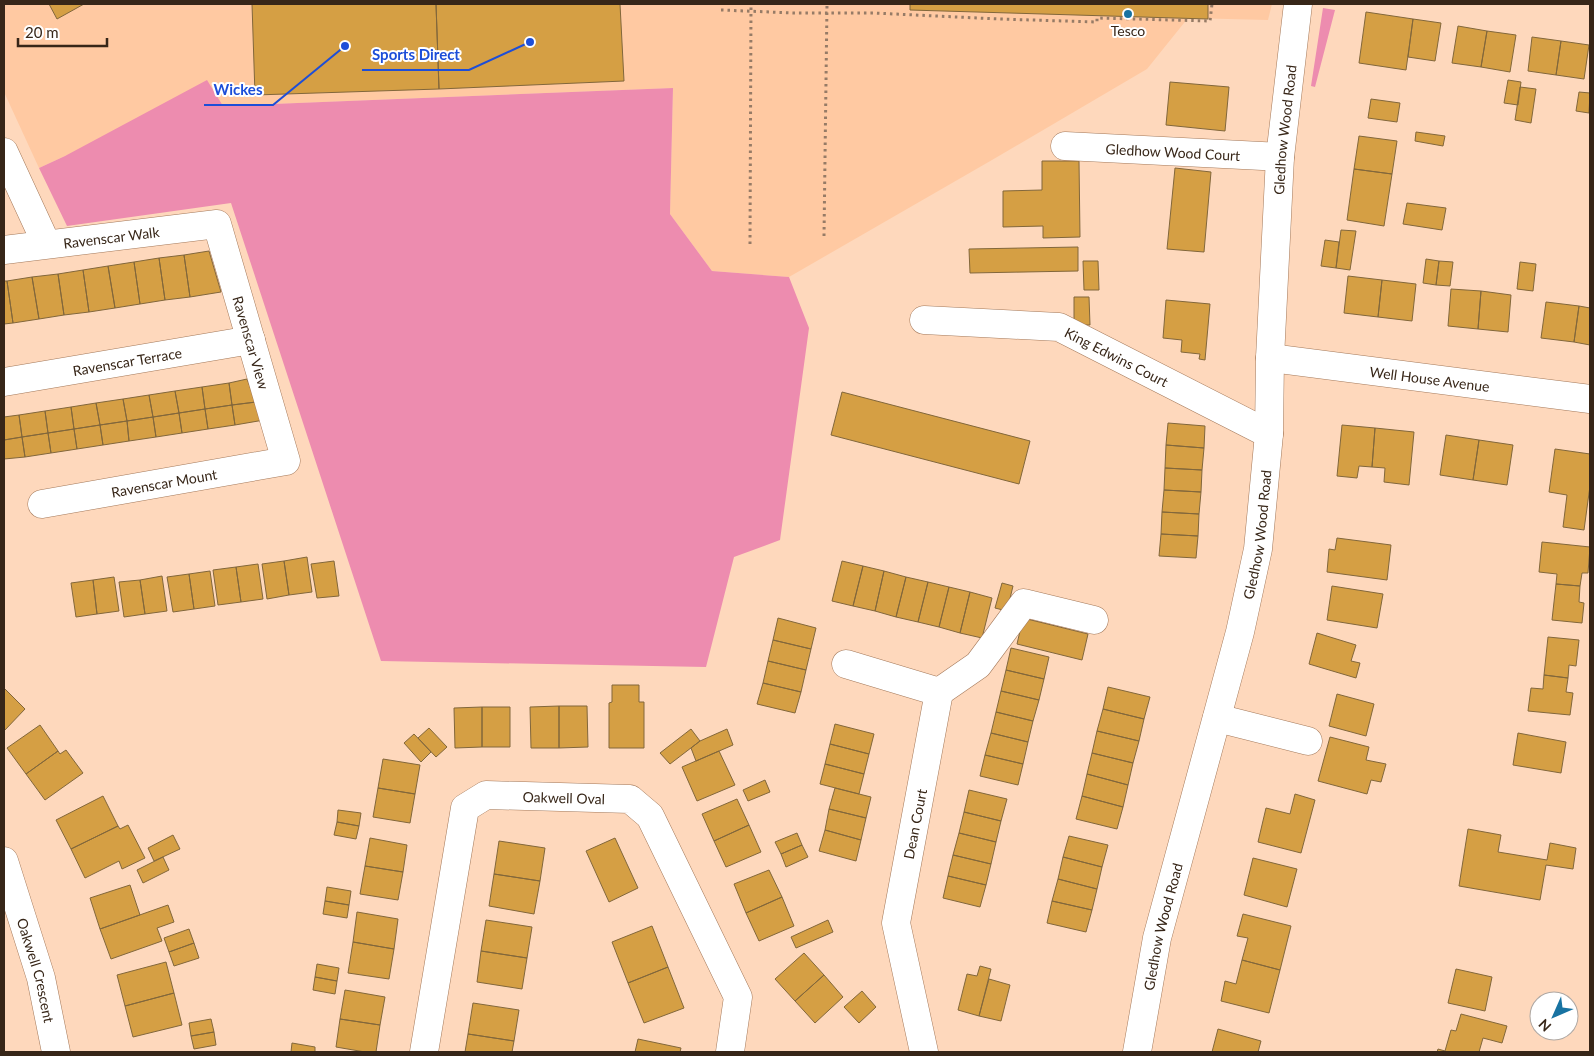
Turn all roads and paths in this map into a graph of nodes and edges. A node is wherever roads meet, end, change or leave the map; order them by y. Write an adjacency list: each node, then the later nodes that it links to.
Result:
1 (751, 4): 6 (path)
2 (827, 4): 7 (path)
3 (1212, 4): 7 (path)
4 (1298, 4): 10 (street, Gledhow Wood Road)
5 (721, 10): 6 (path)
6 (751, 11): 7 (path); 14 (path)
7 (826, 13): 12 (path)
8 (1065, 146): 10 (street, Gledhow Wood Court)
9 (4, 152): 13 (street)
10 (1280, 157): 18 (street, Gledhow Wood Road)
11 (217, 224): 13 (street, Ravenscar Walk); 17 (street, Ravenscar View)
12 (824, 236)
13 (46, 243): 15 (street, Ravenscar Walk)
14 (750, 244)
15 (4, 250)
16 (924, 320): 21 (street, King Edwins Court)
17 (251, 340): 19 (street, Ravenscar Terrace); 22 (street, Ravenscar View)
18 (1270, 358): 20 (street, Well House Avenue); 21 (street, Gledhow Wood Road)
19 (4, 382)
20 (1590, 399)
21 (1269, 434): 27 (street, Gledhow Wood Road)
22 (286, 461): 23 (street, Ravenscar Mount)
23 (42, 504)
24 (1094, 620): 26 (street)
25 (846, 664): 26 (street)
26 (940, 692): 33 (street, Dean Court)
27 (1216, 718): 28 (street); 34 (street, Gledhow Wood Road)
28 (1308, 741)
29 (4, 861): 30 (street, Oakwell Crescent)
30 (56, 1052)
31 (424, 1052): 32 (street, Oakwell Oval)
32 (730, 1052)
33 (924, 1052)
34 (1137, 1052)

